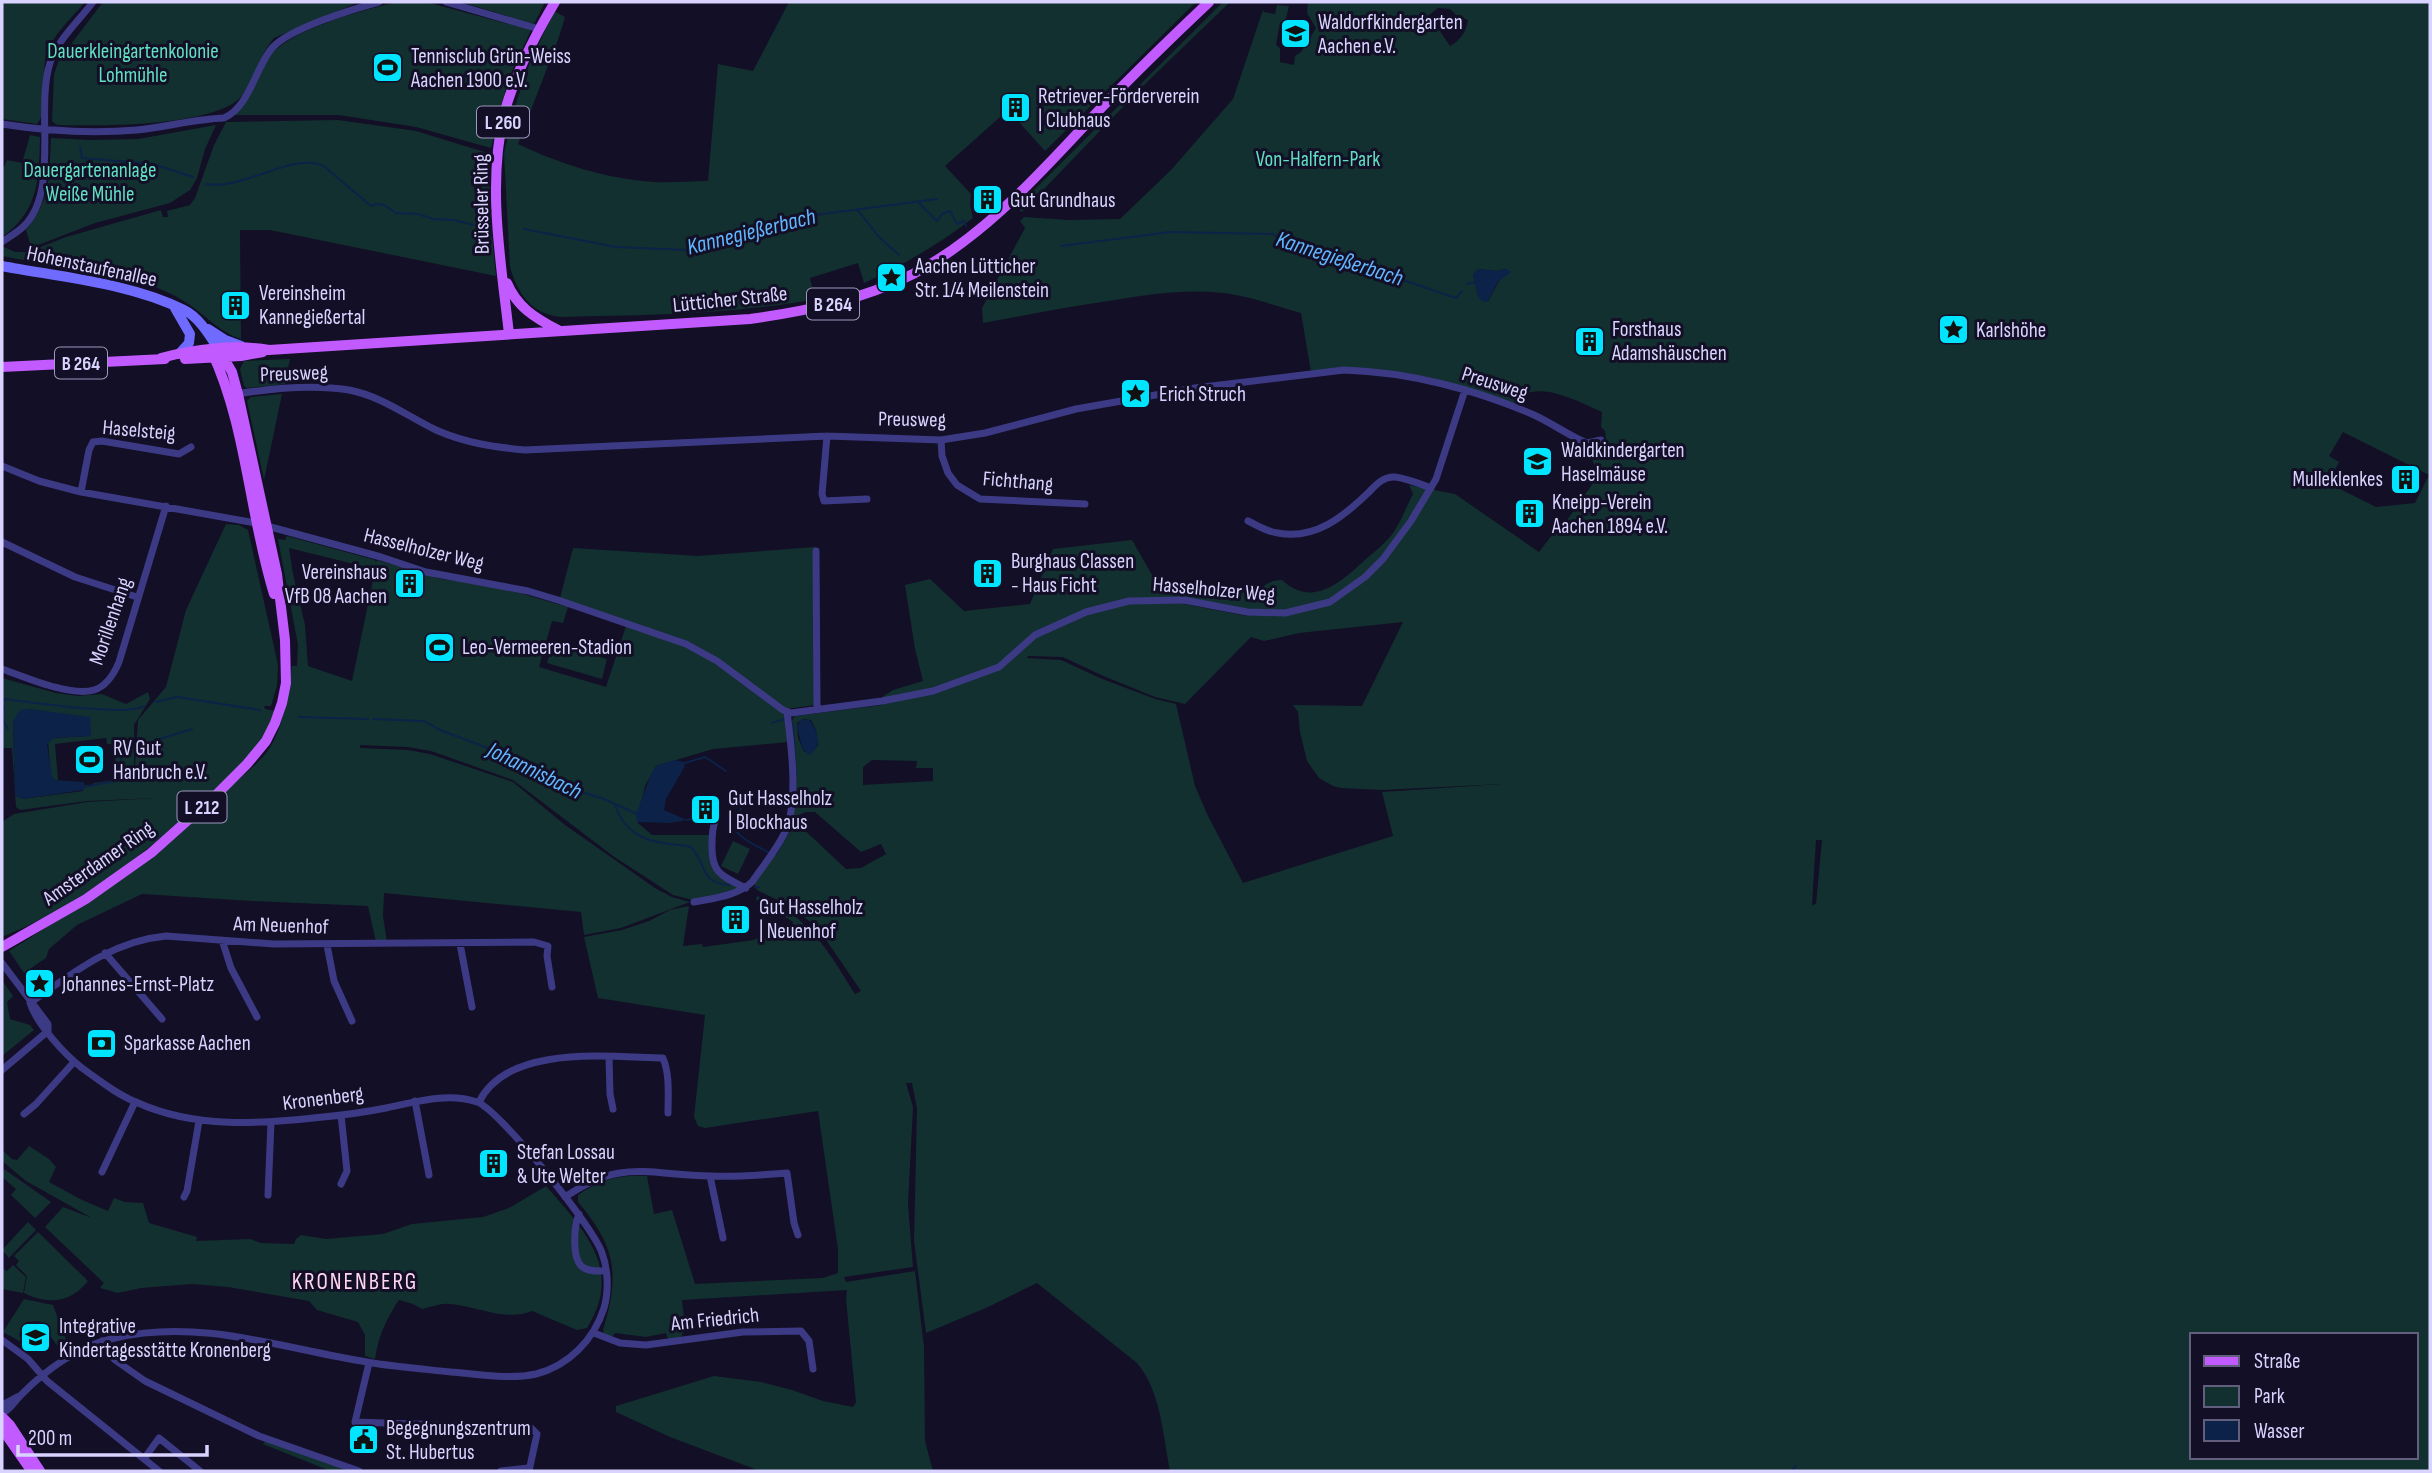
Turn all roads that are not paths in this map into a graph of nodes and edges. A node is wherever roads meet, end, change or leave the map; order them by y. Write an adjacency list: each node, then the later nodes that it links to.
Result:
1 (93, 2): 8 (street)
2 (379, 2): 8 (street)
3 (446, 2): 6 (street)
4 (555, 2): 6 (main road, Brüsseler Ring / L 260)
5 (1209, 2): 14 (main road, Lütticher Straße / B 264)
6 (539, 29): 11 (main road, Brüsseler Ring / L 260)
7 (2, 124): 8 (street)
8 (45, 130): 9 (street)
9 (2, 242)
10 (2, 266): 12 (main road, Hohenstaufenallee)
11 (502, 269): 14 (main road); 15 (main road, Brüsseler Ring / L 260)
12 (174, 307): 13 (main road, Hohenstaufenallee); 18 (main road); 19 (main road, Hohenstaufenallee)
13 (200, 323): 16 (main road); 19 (main road, Hohenstaufenallee)
14 (560, 331): 15 (main road, Lütticher Straße / B 264)
15 (509, 334): 17 (main road, Lütticher Straße / B 264)
16 (245, 348): 17 (main road, Lütticher Straße / B 264); 19 (main road, Lütticher Straße / B 264)
17 (268, 350): 19 (main road, Lütticher Straße / B 264)
18 (179, 354): 19 (main road, Lütticher Straße / B 264); 20 (main road, Lütticher Straße / B 264)
19 (217, 354): 20 (main road, Lütticher Straße / B 264); 23 (main road, Amsterdamer Ring / L 212)
20 (161, 358): 21 (main road, Lütticher Straße / B 264)
21 (2, 367)
22 (1465, 390): 25 (street, Preusweg); 26 (street, Preusweg); 29 (street, Hasselholzer Weg)
23 (233, 395): 24 (street, Preusweg); 35 (main road, Amsterdamer Ring / L 212)
24 (827, 436): 25 (street, Preusweg); 31 (street)
25 (941, 440): 32 (street, Fichthang)
26 (1601, 440)
27 (191, 447): 30 (street, Haselsteig)
28 (2, 466): 30 (street, Hasselholzer Weg)
29 (1431, 488): 34 (street); 40 (street, Hasselholzer Weg)
30 (81, 492): 33 (street, Hasselholzer Weg)
31 (867, 499)
32 (1085, 503)
33 (166, 506): 35 (street, Hasselholzer Weg); 38 (street, Morillenhang)
34 (1248, 521)
35 (261, 524): 41 (street, Hasselholzer Weg); 48 (main road, Amsterdamer Ring / L 212)
36 (2, 542): 38 (street)
37 (816, 551): 40 (street)
38 (137, 597): 39 (street, Morillenhang)
39 (2, 669)
40 (817, 708): 41 (street, Hasselholzer Weg)
41 (787, 712): 43 (street)
42 (715, 821): 43 (street)
43 (746, 888): 44 (street)
44 (694, 901)
45 (222, 940): 47 (street, Am Neuenhof); 49 (street, Am Neuenhof); 54 (street)
46 (460, 944): 47 (street, Am Neuenhof); 51 (street, Am Neuenhof); 53 (street)
47 (327, 945): 56 (street)
48 (2, 947)
49 (106, 953): 52 (street, Am Neuenhof); 55 (street)
50 (2, 963): 52 (street, Kronenberg)
51 (552, 987)
52 (30, 1003): 57 (street, Kronenberg)
53 (472, 1007)
54 (257, 1017)
55 (162, 1019)
56 (352, 1021)
57 (48, 1031): 59 (street, Kronenberg); 60 (street)
58 (609, 1057): 63 (street); 64 (street); 65 (street)
59 (74, 1062): 62 (street, Kronenberg); 66 (street)
60 (2, 1070)
61 (415, 1101): 63 (street, Kronenberg); 67 (street, Kronenberg); 71 (street)
62 (135, 1102): 68 (street, Kronenberg); 70 (street)
63 (479, 1102): 76 (street)
64 (613, 1109)
65 (668, 1113)
66 (24, 1114)
67 (341, 1115): 69 (street, Kronenberg); 73 (street)
68 (200, 1121): 69 (street, Kronenberg); 75 (street)
69 (271, 1122): 74 (street)
70 (102, 1172)
71 (429, 1175)
72 (710, 1176): 76 (street); 78 (street); 79 (street)
73 (341, 1184)
74 (268, 1195)
75 (184, 1197)
76 (565, 1197): 77 (street)
77 (579, 1214): 80 (street); 80 (street)
78 (798, 1234)
79 (723, 1238)
80 (606, 1271): 81 (street)
81 (594, 1333): 84 (street); 85 (street, Am Friedrich)
82 (2, 1340): 86 (street)
83 (102, 1341): 84 (street); 86 (street); 97 (street)
84 (369, 1363): 93 (street)
85 (813, 1369)
86 (42, 1377): 87 (street); 91 (street)
87 (18, 1397): 88 (street); 89 (street)
88 (2, 1405)
89 (2, 1415): 95 (main road)
90 (2, 1429): 94 (main road)
91 (144, 1459): 92 (street); 96 (street)
92 (195, 1469)
93 (529, 1470): 98 (street)
94 (32, 1471)
95 (40, 1471)
96 (159, 1471)
97 (359, 1471)
98 (501, 1471)

